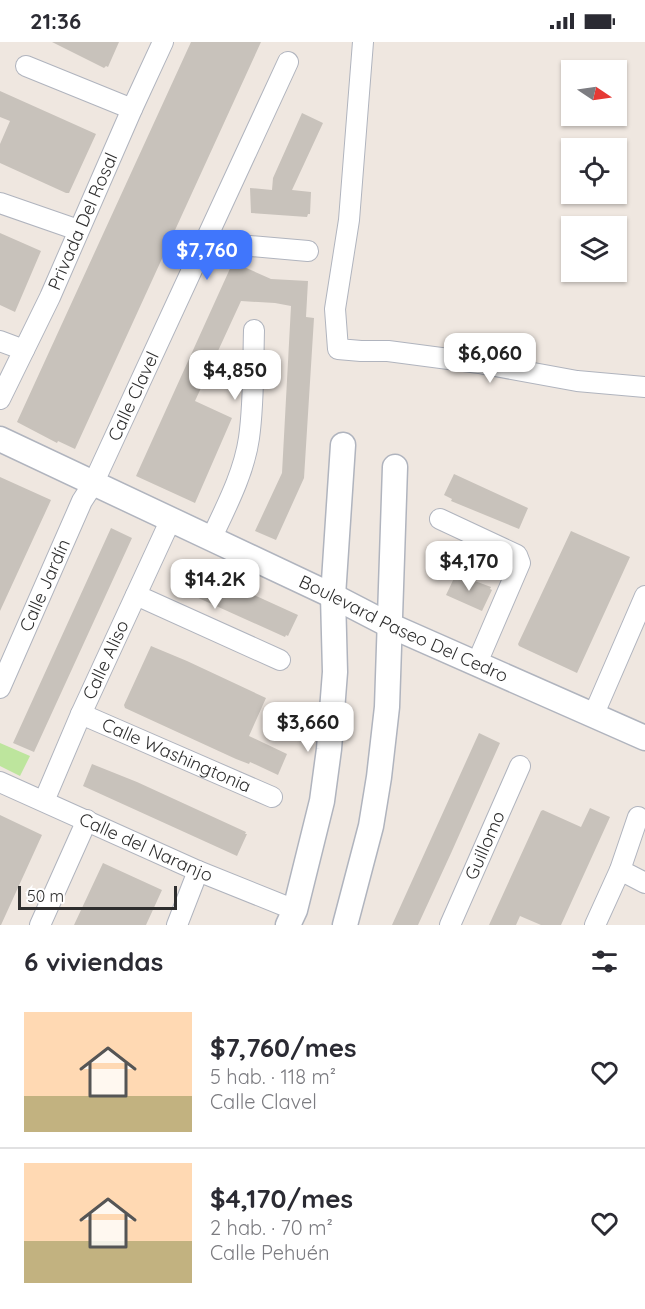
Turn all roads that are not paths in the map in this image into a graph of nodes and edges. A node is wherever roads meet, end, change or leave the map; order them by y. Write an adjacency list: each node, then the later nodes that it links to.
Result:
1 (163, 42): 5 (street, Privada Del Rosal)
2 (363, 42): 13 (street)
3 (288, 62): 8 (street, Calle Clavel)
4 (26, 66): 5 (street)
5 (132, 109): 7 (street, Privada Del Rosal)
6 (0, 203): 7 (street)
7 (78, 230): 12 (street, Privada Del Rosal)
8 (204, 242): 9 (street); 18 (street, Calle Clavel)
9 (308, 251)
10 (254, 330): 21 (street)
11 (0, 341): 12 (street)
12 (24, 350): 14 (street, Privada Del Rosal)
13 (645, 387)
14 (0, 399)
15 (0, 439): 18 (street, Boulevard Paseo Del Cedro)
16 (343, 445): 23 (street)
17 (395, 467): 25 (street)
18 (93, 484): 19 (street, Boulevard Paseo Del Cedro); 28 (street, Calle Jardín)
19 (171, 519): 21 (street, Boulevard Paseo Del Cedro); 22 (street, Calle Aliso)
20 (440, 519): 27 (street)
21 (211, 539): 23 (street, Boulevard Paseo Del Cedro)
22 (136, 595): 26 (street); 29 (street, Calle Aliso)
23 (333, 596): 25 (street, Boulevard Paseo Del Cedro); 41 (street)
24 (645, 596): 30 (street)
25 (389, 625): 27 (street, Boulevard Paseo Del Cedro); 44 (street)
26 (280, 660)
27 (477, 663): 30 (street, Boulevard Paseo Del Cedro)
28 (0, 688)
29 (81, 714): 34 (street, Calle Washingtonia); 35 (street, Calle Aliso)
30 (593, 716): 31 (street, Boulevard Paseo Del Cedro)
31 (645, 738)
32 (520, 766): 45 (street, Guillomo)
33 (0, 782): 35 (street, Calle del Naranjo)
34 (272, 797)
35 (44, 801): 37 (street, Calle del Naranjo)
36 (638, 817): 38 (street)
37 (87, 820): 39 (street, Calle del Naranjo); 42 (street)
38 (620, 870): 40 (street); 46 (street)
39 (198, 871): 41 (street, Calle del Naranjo); 43 (street)
40 (645, 883)
41 (292, 918)
42 (40, 925)
43 (177, 925)
44 (345, 925)
45 (450, 925)
46 (595, 925)

